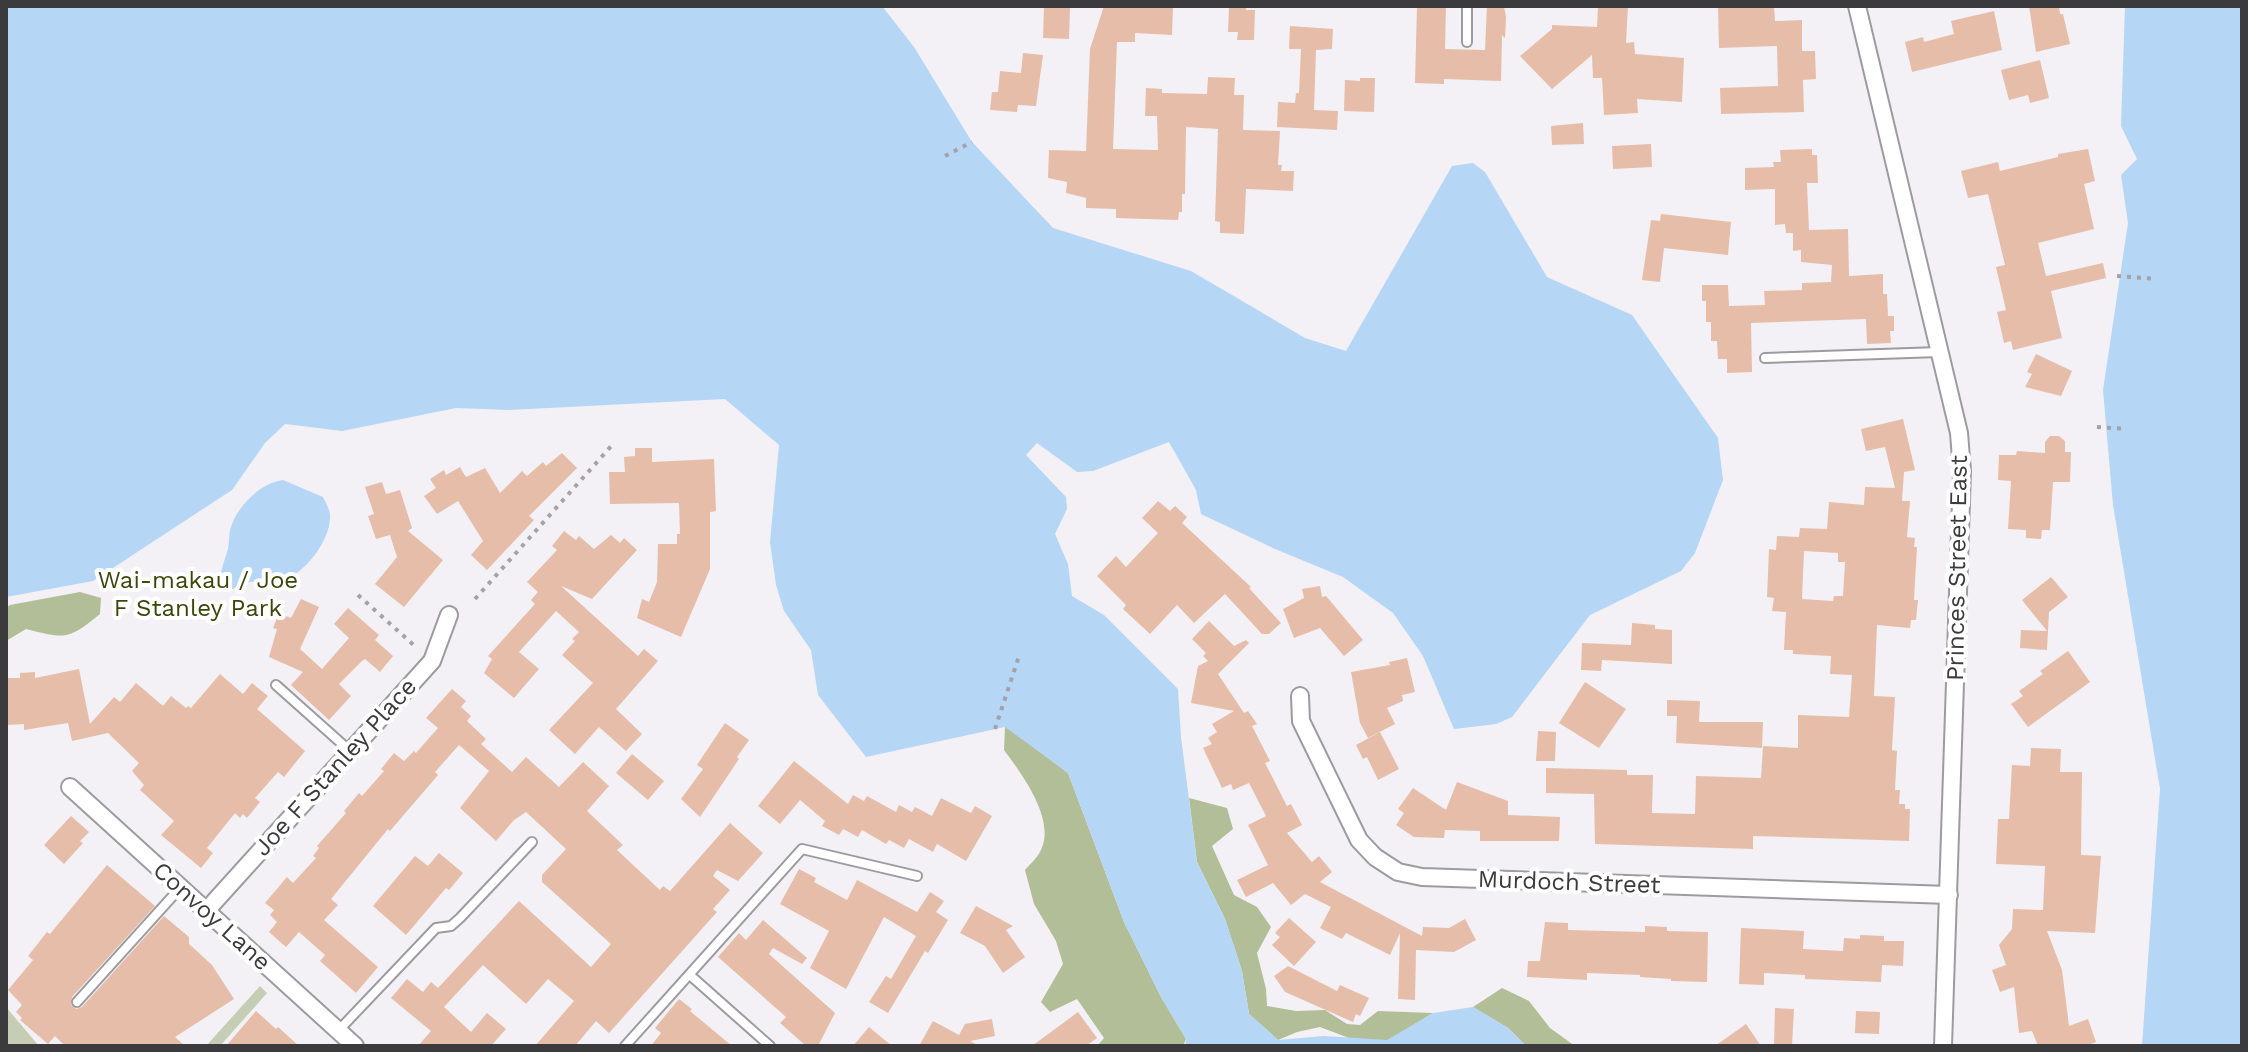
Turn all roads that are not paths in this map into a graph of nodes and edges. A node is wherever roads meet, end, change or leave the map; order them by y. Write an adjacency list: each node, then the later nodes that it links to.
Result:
1 (1467, 6): 3 (lane)
2 (1857, 6): 4 (street, Princes Street East)
3 (1467, 42)
4 (1940, 352): 5 (lane); 14 (street, Princes Street East)
5 (1765, 358)
6 (449, 615): 9 (street, Joe F Stanley Place)
7 (276, 685): 9 (lane)
8 (1300, 696): 14 (street, Murdoch Street)
9 (350, 751): 15 (street, Joe F Stanley Place)
10 (70, 787): 13 (street, Convoy Lane)
11 (532, 842): 18 (lane)
12 (917, 876): 16 (lane)
13 (180, 888): 15 (street, Convoy Lane); 17 (lane)
14 (1949, 895): 21 (street, Princes Street East)
15 (206, 911): 18 (street, Convoy Lane)
16 (691, 976): 19 (lane); 20 (lane)
17 (77, 1002)
18 (345, 1040)
19 (625, 1046)
20 (770, 1046)
21 (1943, 1046)

